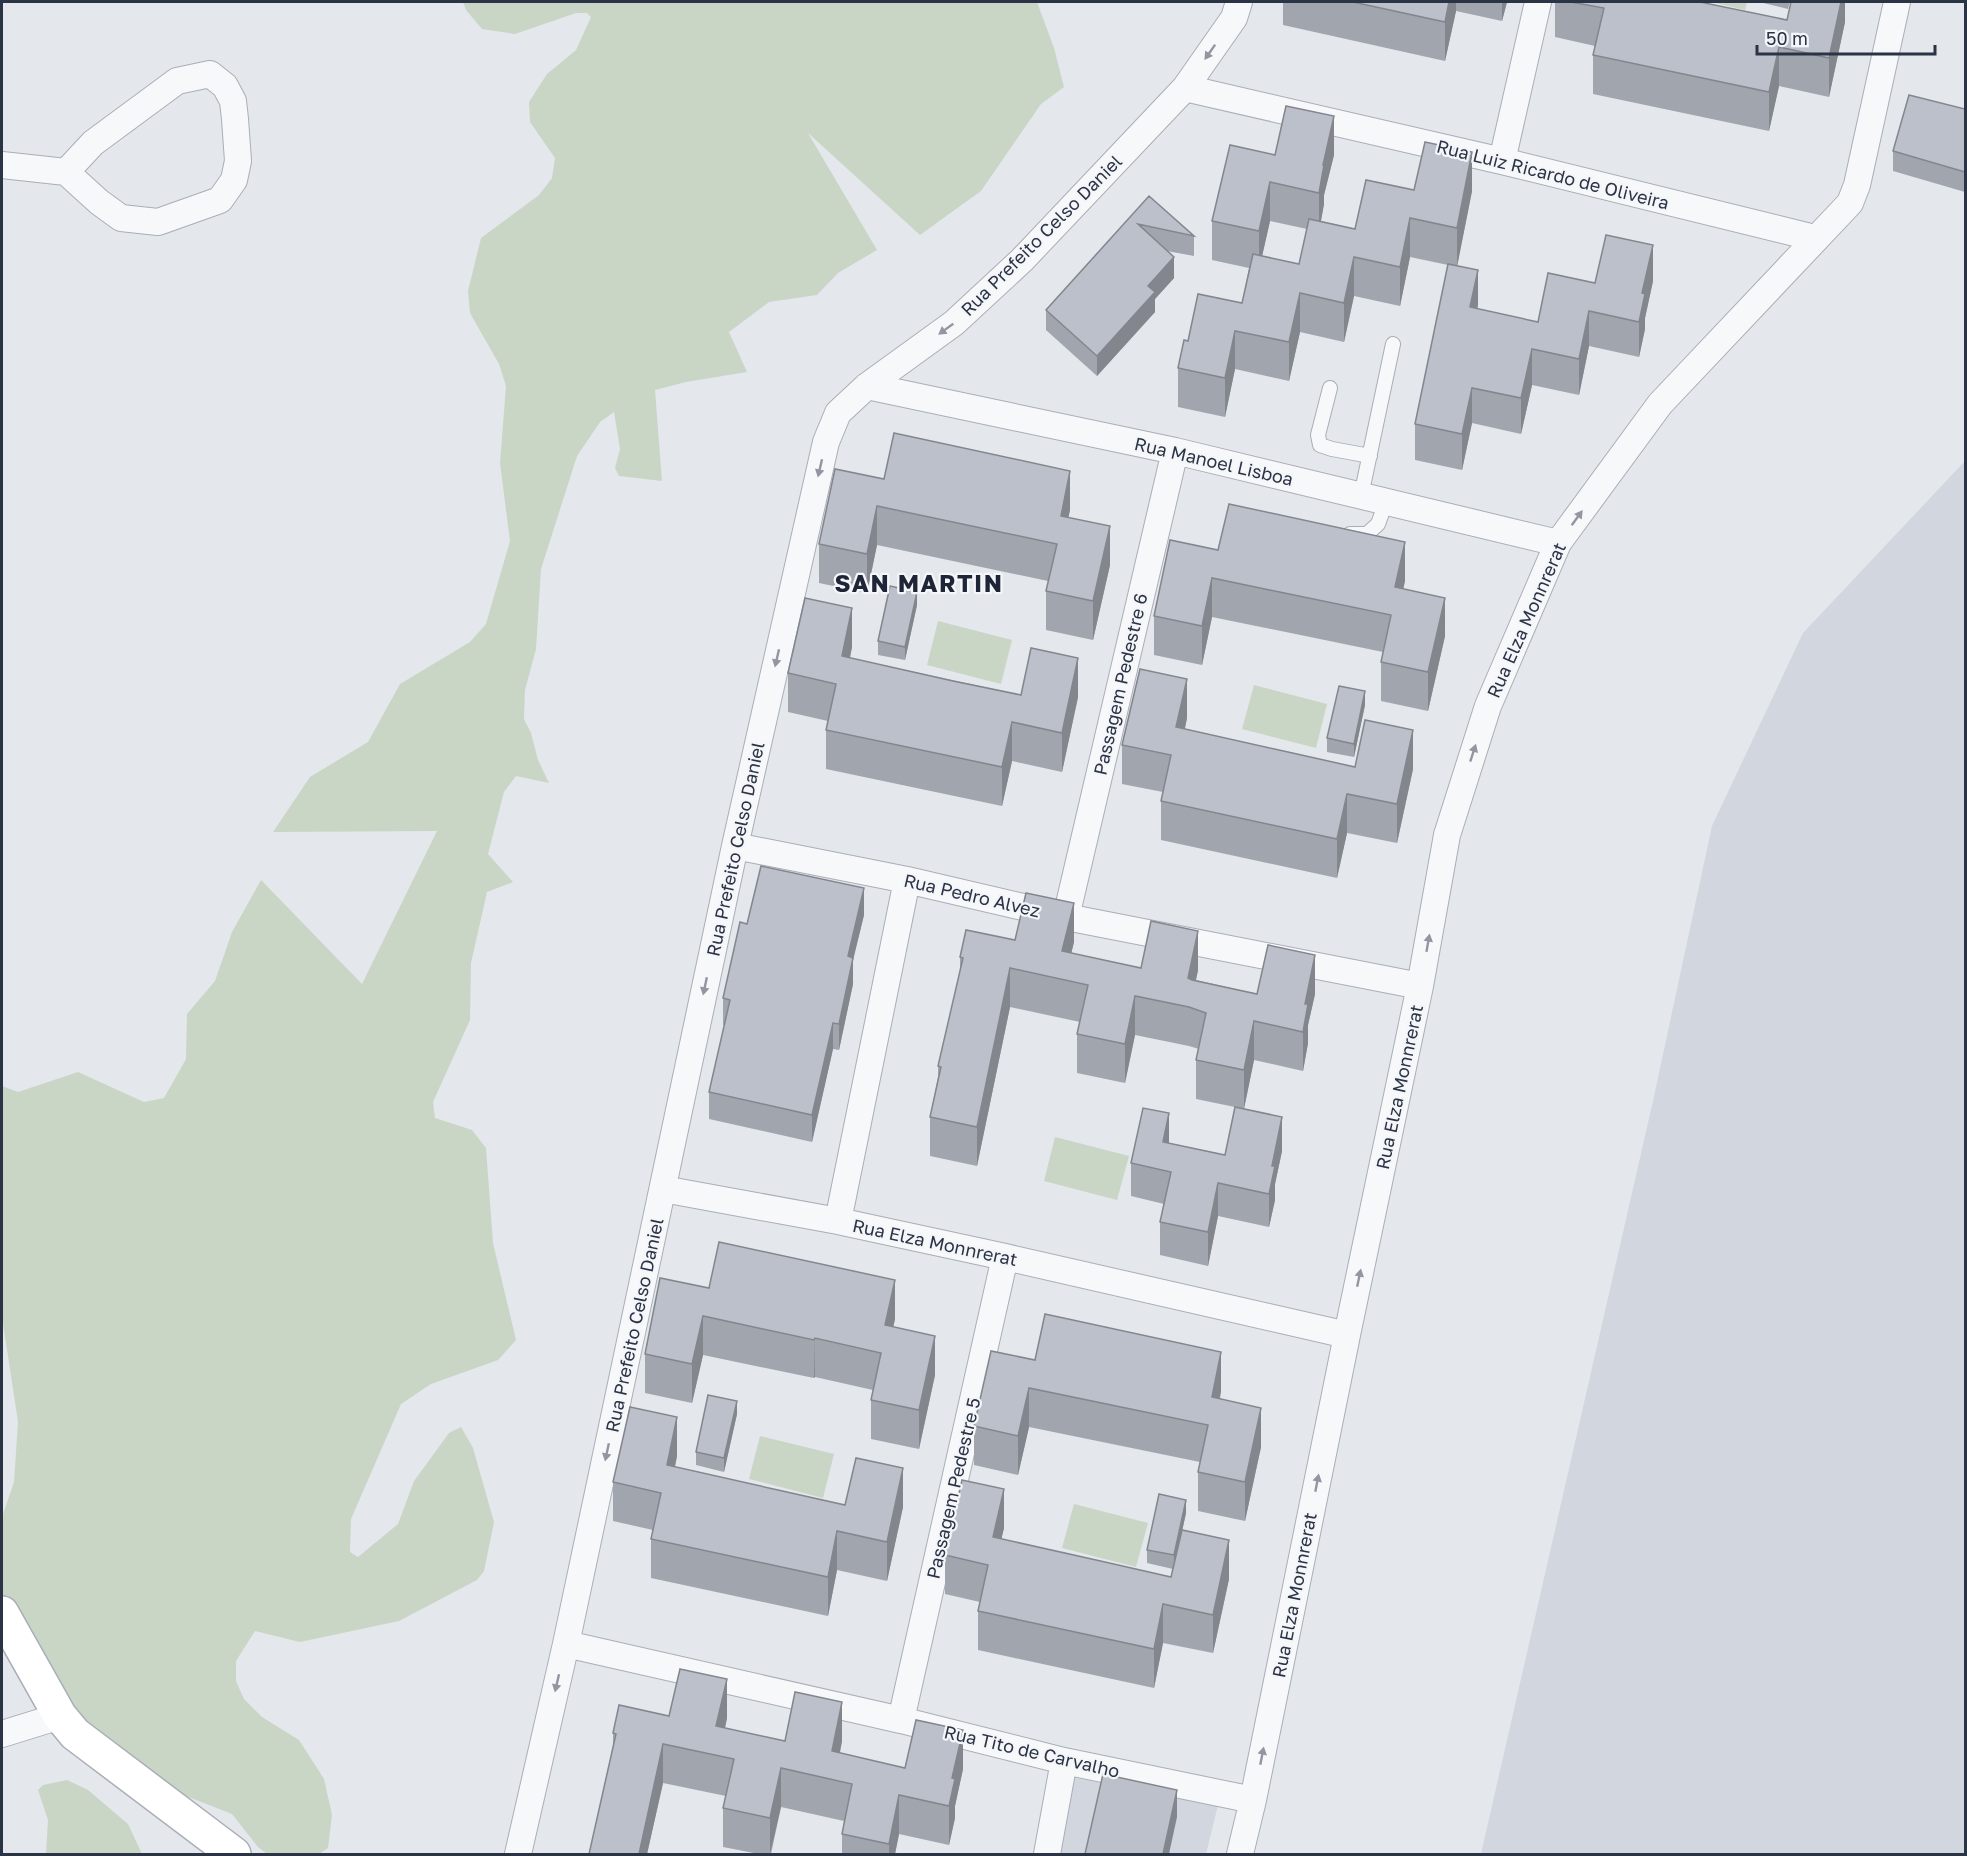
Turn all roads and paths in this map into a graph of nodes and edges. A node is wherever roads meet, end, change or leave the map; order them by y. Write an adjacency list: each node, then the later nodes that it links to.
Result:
1 (1239, 2): 4 (street, Rua Prefeito Celso Daniel, one-way to 4)
2 (1538, 2): 5 (street)
3 (1897, 2): 8 (street, Rua Elza Monnrerat)
4 (1185, 88): 5 (street, Rua Luiz Ricardo de Oliveira); 10 (street, Rua Prefeito Celso Daniel, one-way to 10)
5 (1502, 161): 8 (street, Rua Luiz Ricardo de Oliveira)
6 (2, 165): 7 (street)
7 (66, 172): 7 (street)
8 (1815, 238): 17 (street, Rua Elza Monnrerat, one-way to 8)
9 (1393, 344): 13 (lane)
10 (867, 386): 12 (street, Rua Manoel Lisboa); 18 (street, Rua Prefeito Celso Daniel, one-way to 18)
11 (1330, 388): 13 (lane)
12 (1175, 452): 14 (street, Rua Manoel Lisboa); 20 (street, Passagem Pedestre 6)
13 (1370, 456): 14 (lane)
14 (1361, 496): 15 (street, Rua Manoel Lisboa)
15 (1386, 502): 16 (lane); 17 (street, Rua Manoel Lisboa)
16 (1340, 531)
17 (1558, 543): 21 (street, Rua Elza Monnrerat, one-way to 17)
18 (735, 846): 19 (street, Rua Pedro Alvez); 22 (street, Rua Prefeito Celso Daniel, one-way to 22)
19 (907, 880): 20 (street, Rua Pedro Alvez); 23 (street)
20 (1066, 917): 21 (street, Rua Pedro Alvez)
21 (1420, 986): 25 (street, Rua Elza Monnrerat, one-way to 21)
22 (663, 1189): 23 (street, Rua Elza Monnrerat); 27 (street, Rua Prefeito Celso Daniel, one-way to 27)
23 (838, 1221): 24 (street, Rua Elza Monnrerat)
24 (1005, 1257): 25 (street, Rua Elza Monnrerat); 29 (street, Passagem Pedestre 5)
25 (1347, 1335): 32 (street, Rua Elza Monnrerat, one-way to 25)
26 (2, 1613): 28 (street)
27 (566, 1644): 29 (street, Rua Tito de Carvalho); 34 (street, Rua Prefeito Celso Daniel, one-way to 34)
28 (60, 1716): 30 (street); 33 (street)
29 (902, 1720): 31 (street, Rua Tito de Carvalho)
30 (2, 1734)
31 (1064, 1761): 32 (street, Rua Tito de Carvalho); 35 (street)
32 (1253, 1800): 36 (street, Rua Elza Monnrerat)
33 (234, 1854)
34 (518, 1854)
35 (1047, 1854)
36 (1240, 1854)

